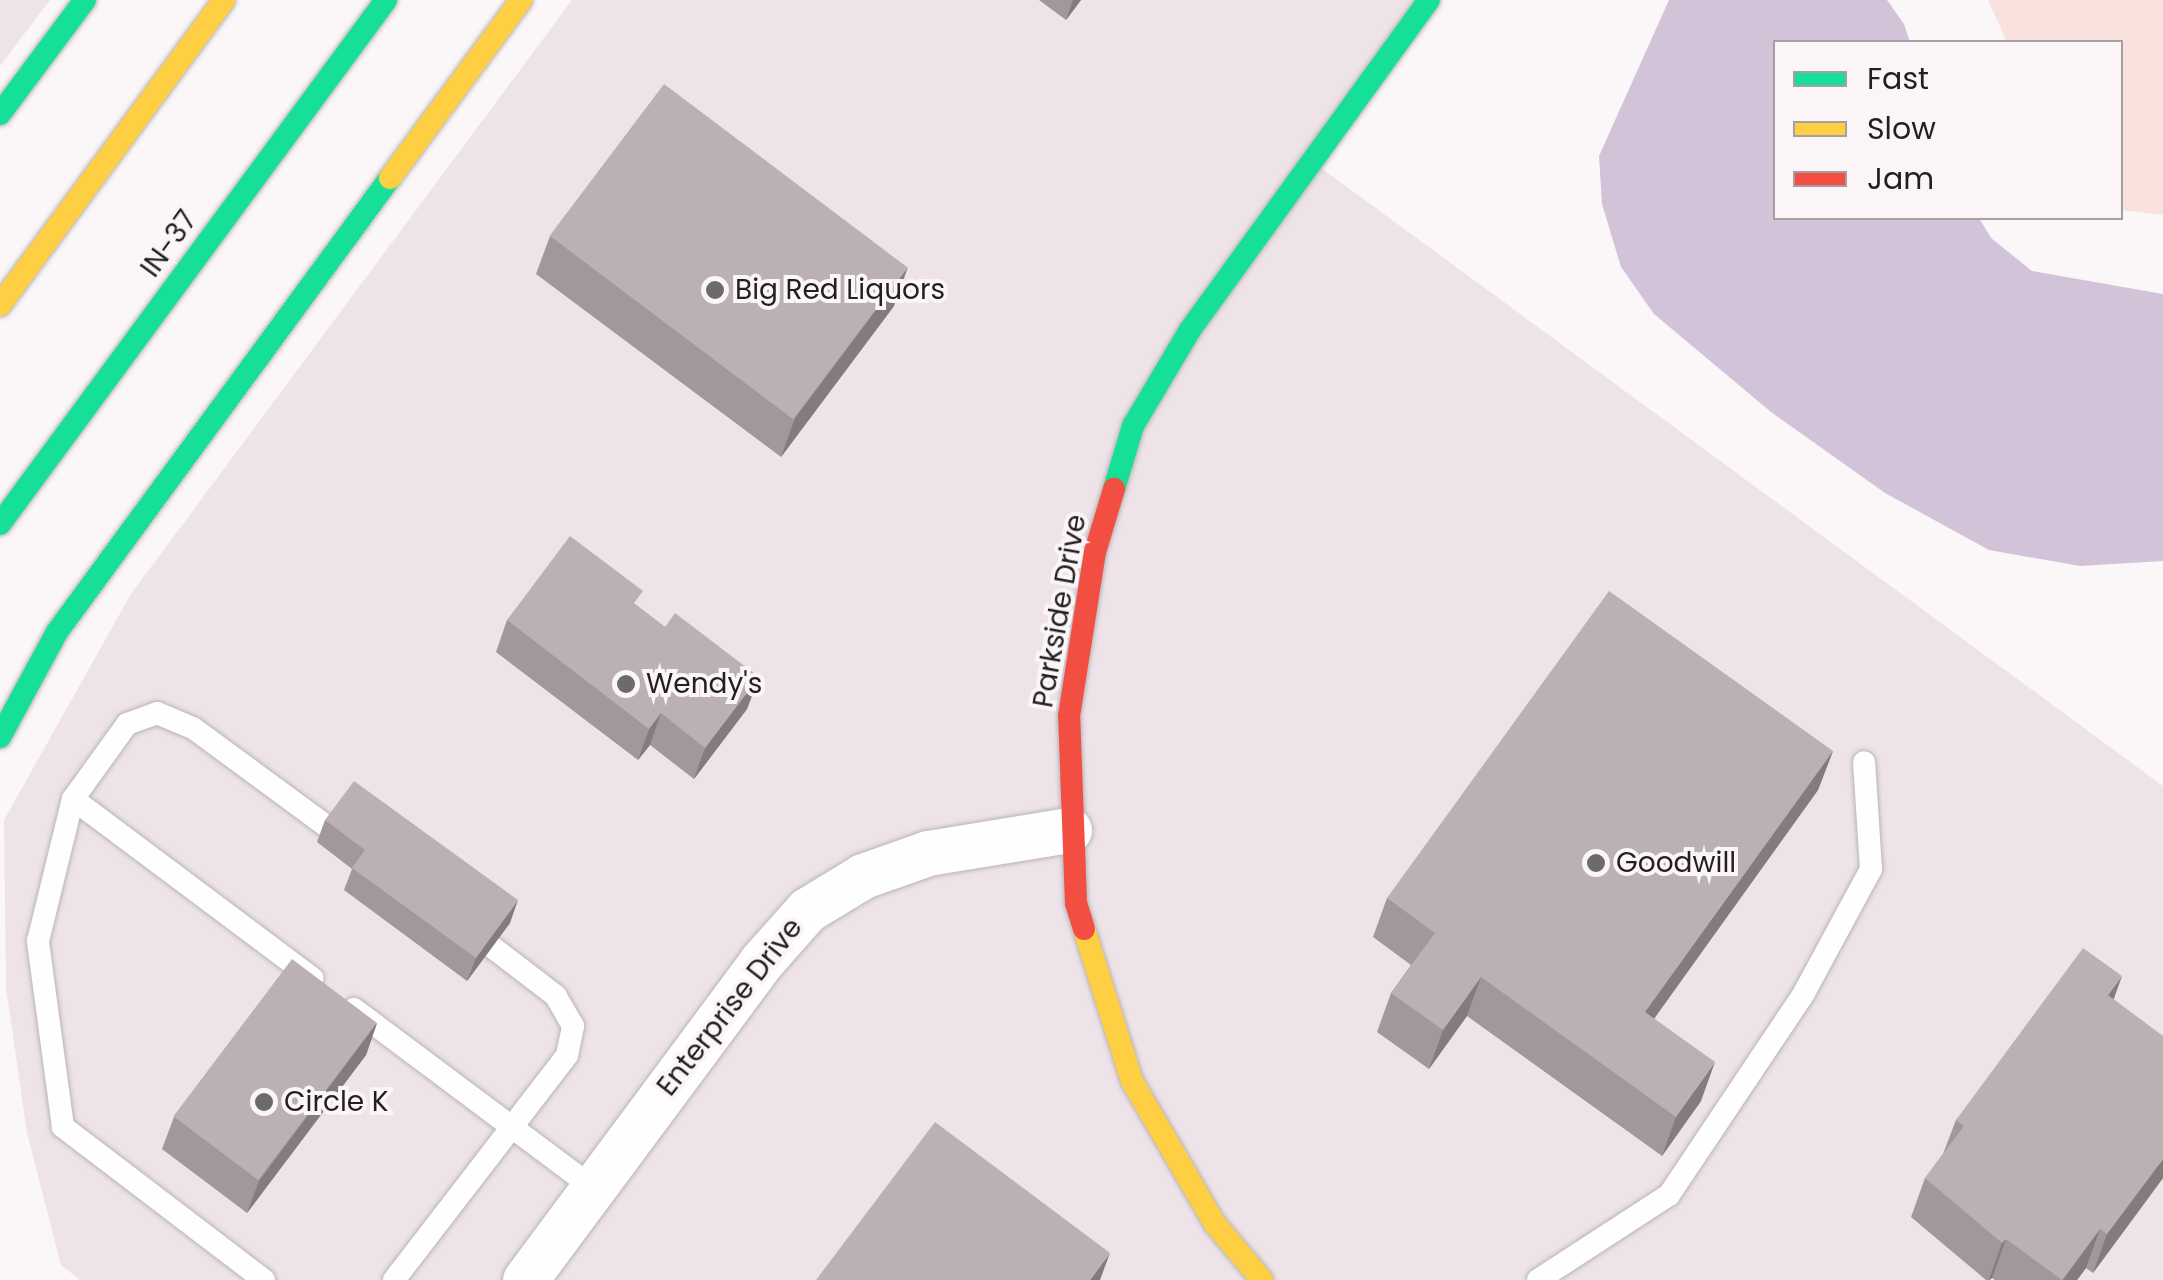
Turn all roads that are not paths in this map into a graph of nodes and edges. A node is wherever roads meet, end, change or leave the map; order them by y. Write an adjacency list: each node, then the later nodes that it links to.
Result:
1 (85, 0): 6 (main road)
2 (224, 0): 7 (main road)
3 (386, 0): 8 (main road, IN-37)
4 (521, 0): 9 (main road)
5 (1429, 0): 13 (main road, Parkside Drive)
6 (0, 114)
7 (0, 305)
8 (0, 524)
9 (0, 736)
10 (1864, 762): 21 (lane)
11 (73, 800): 12 (lane); 15 (lane); 17 (lane)
12 (328, 826)
13 (1069, 830): 16 (street, Enterprise Drive); 20 (main road, Parkside Drive)
14 (492, 946): 15 (lane)
15 (509, 1126): 16 (lane); 18 (lane)
16 (592, 1187): 19 (street, Enterprise Drive)
17 (264, 1280)
18 (394, 1280)
19 (525, 1280)
20 (1262, 1280)
21 (1538, 1280)

